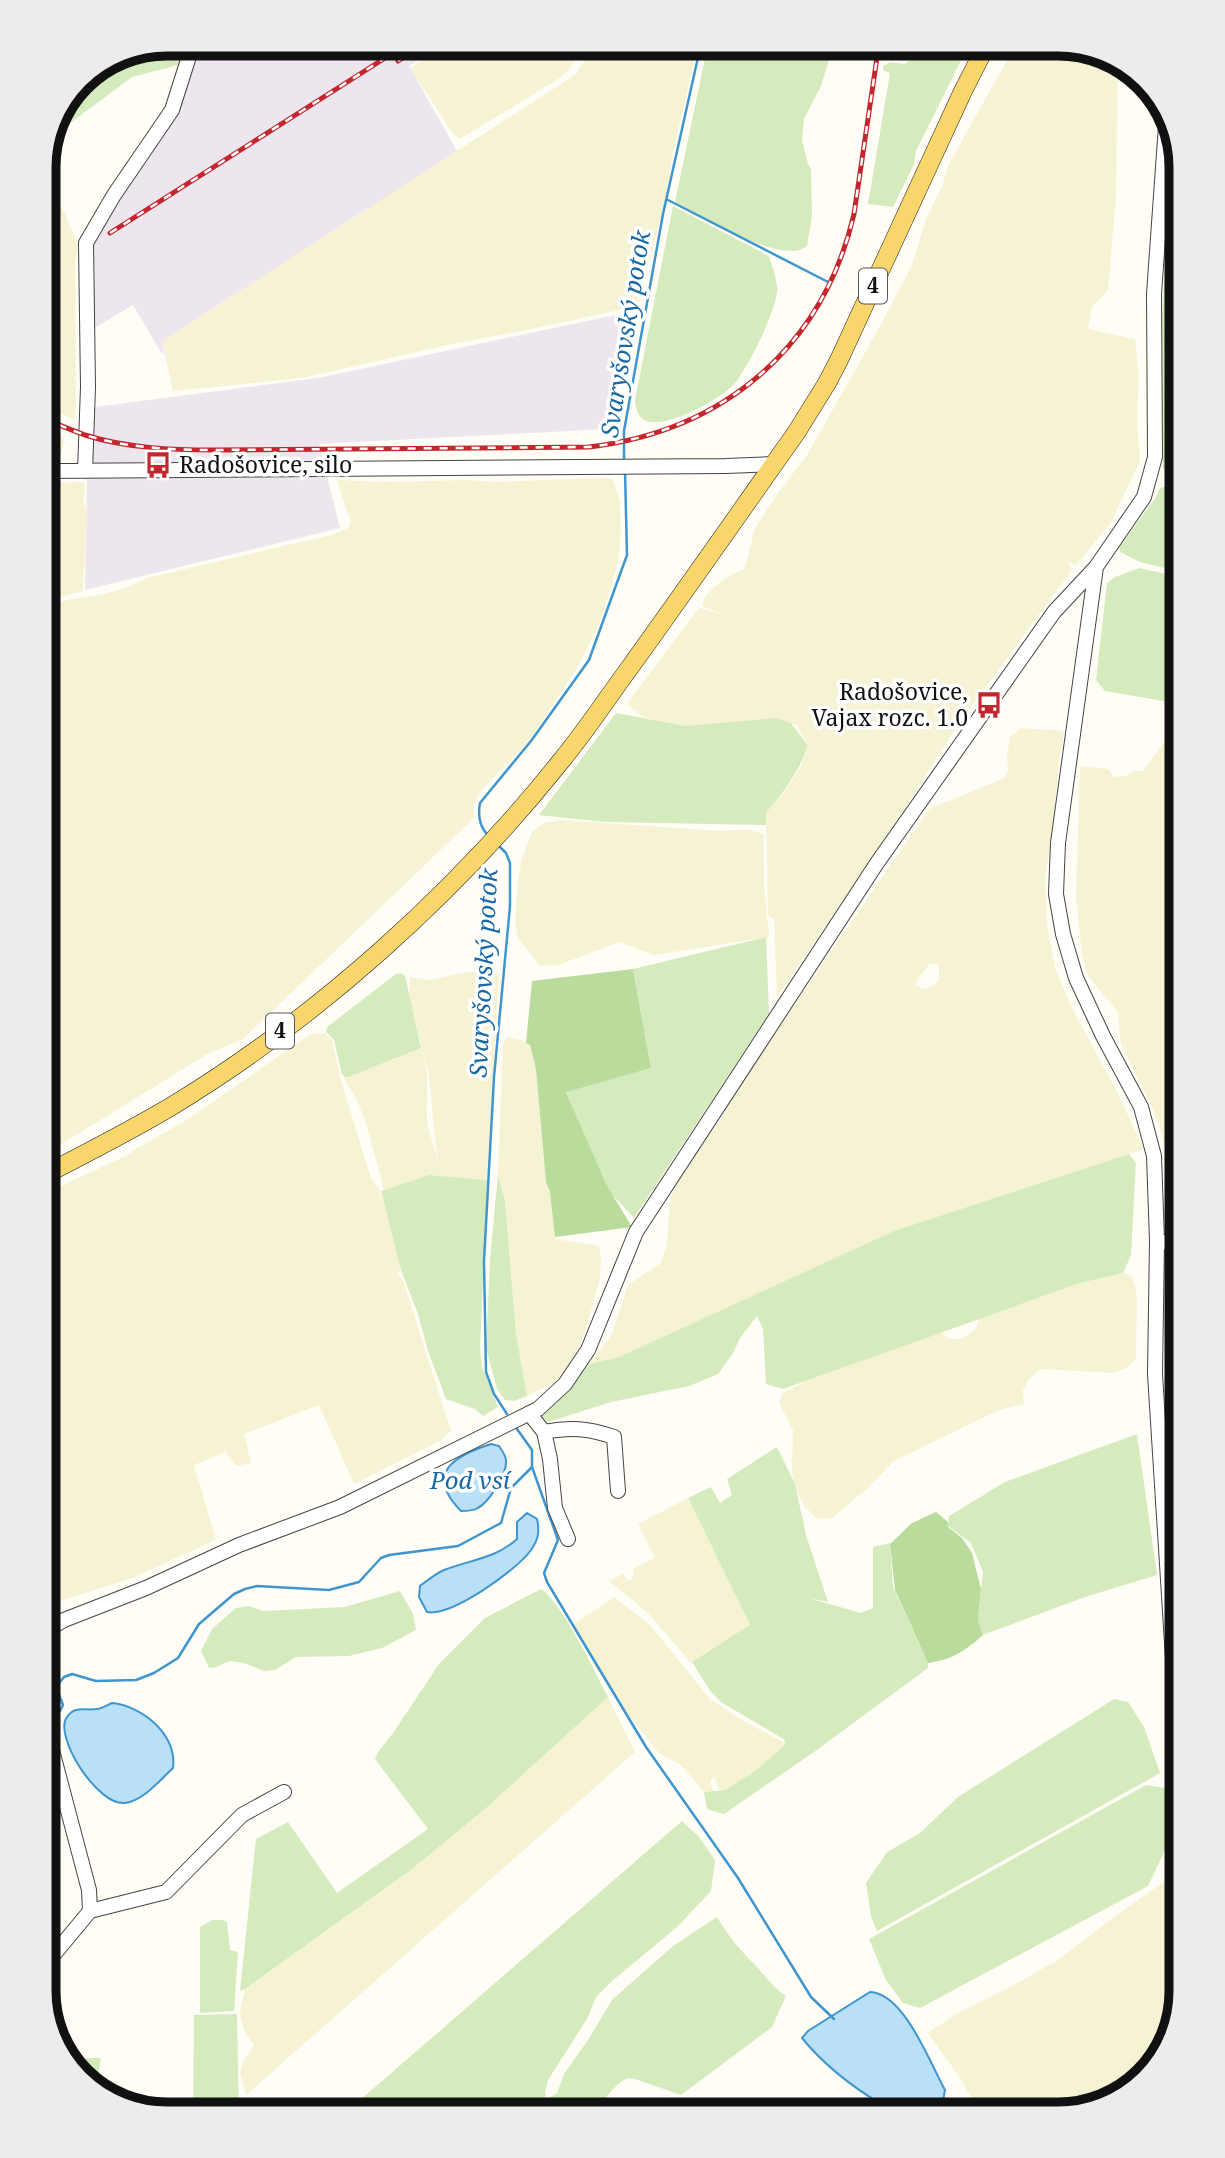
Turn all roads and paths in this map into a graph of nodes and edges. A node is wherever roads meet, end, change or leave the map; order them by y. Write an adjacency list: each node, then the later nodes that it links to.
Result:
1 (189, 56): 6 (street)
2 (981, 56): 4 (main road, 4)
3 (1165, 138): 7 (street)
4 (774, 464): 6 (street); 8 (main road, 4)
5 (56, 471): 6 (street)
6 (85, 471)
7 (1096, 567): 9 (street); 11 (street)
8 (56, 1169)
9 (1157, 1241): 10 (street); 15 (street)
10 (1169, 1243)
11 (529, 1413): 12 (street); 18 (street)
12 (544, 1432): 13 (street); 16 (street)
13 (618, 1491)
14 (1169, 1501): 15 (street)
15 (1163, 1504): 17 (street)
16 (568, 1539)
17 (1169, 1597)
18 (56, 1625)
19 (56, 1765): 21 (street)
20 (284, 1792): 21 (street)
21 (90, 1911): 22 (street)
22 (56, 1952)

